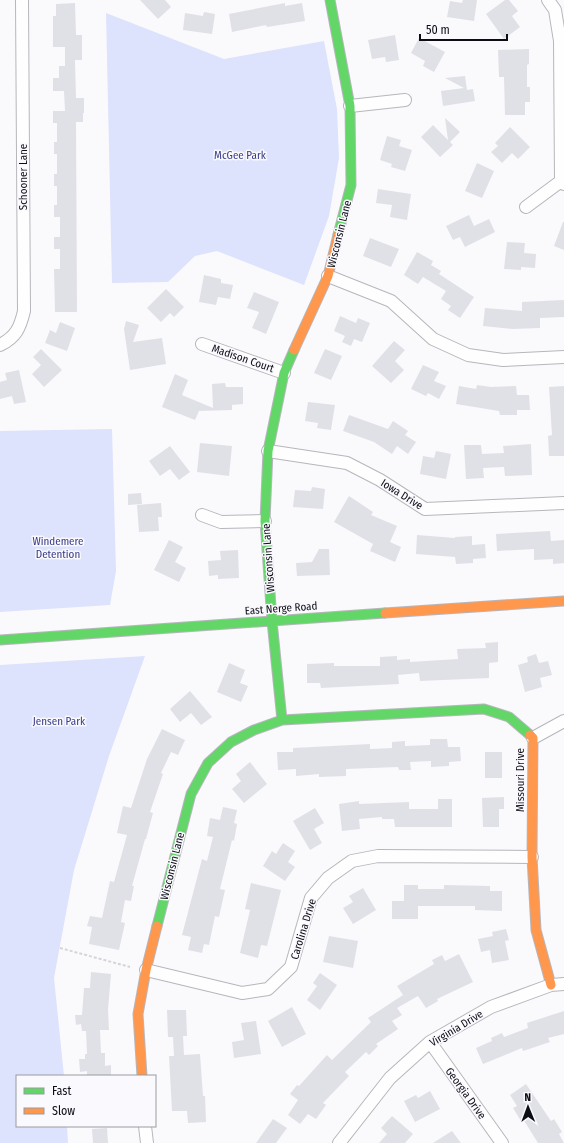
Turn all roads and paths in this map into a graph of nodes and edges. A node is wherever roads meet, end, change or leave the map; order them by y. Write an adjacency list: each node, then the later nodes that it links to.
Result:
1 (22, 0): 9 (street, Schooner Lane)
2 (330, 0): 5 (street, Wisconsin Lane)
3 (548, 0): 6 (street)
4 (405, 100): 5 (street)
5 (350, 106): 8 (street, Wisconsin Lane)
6 (562, 183): 7 (street)
7 (526, 207)
8 (328, 276): 11 (street); 12 (street, Wisconsin Lane)
9 (0, 344)
10 (202, 344): 12 (street, Madison Court)
11 (564, 357)
12 (284, 373): 13 (street, Wisconsin Lane)
13 (268, 451): 14 (street, Iowa Drive); 16 (street, Wisconsin Lane)
14 (564, 502)
15 (202, 515): 16 (street)
16 (265, 521): 18 (street, Wisconsin Lane)
17 (564, 601): 18 (street, East Nerge Road)
18 (272, 621): 19 (street, East Nerge Road); 20 (street, Wisconsin Lane)
19 (0, 640)
20 (282, 720): 22 (street, Missouri Drive); 26 (street, Wisconsin Lane)
21 (564, 721): 22 (street)
22 (533, 738): 23 (street, Missouri Drive)
23 (532, 858): 26 (street, Carolina Drive); 28 (street, Missouri Drive)
24 (60, 948): 25 (path)
25 (130, 968)
26 (146, 970): 30 (street, Wisconsin Lane)
27 (564, 984): 28 (street, Virginia Drive)
28 (551, 985): 29 (street, Virginia Drive)
29 (430, 1042): 33 (street, Virginia Drive); 34 (street, Georgia Drive)
30 (142, 1075)
31 (145, 1127): 32 (street)
32 (147, 1143)
33 (339, 1143)
34 (502, 1143)

